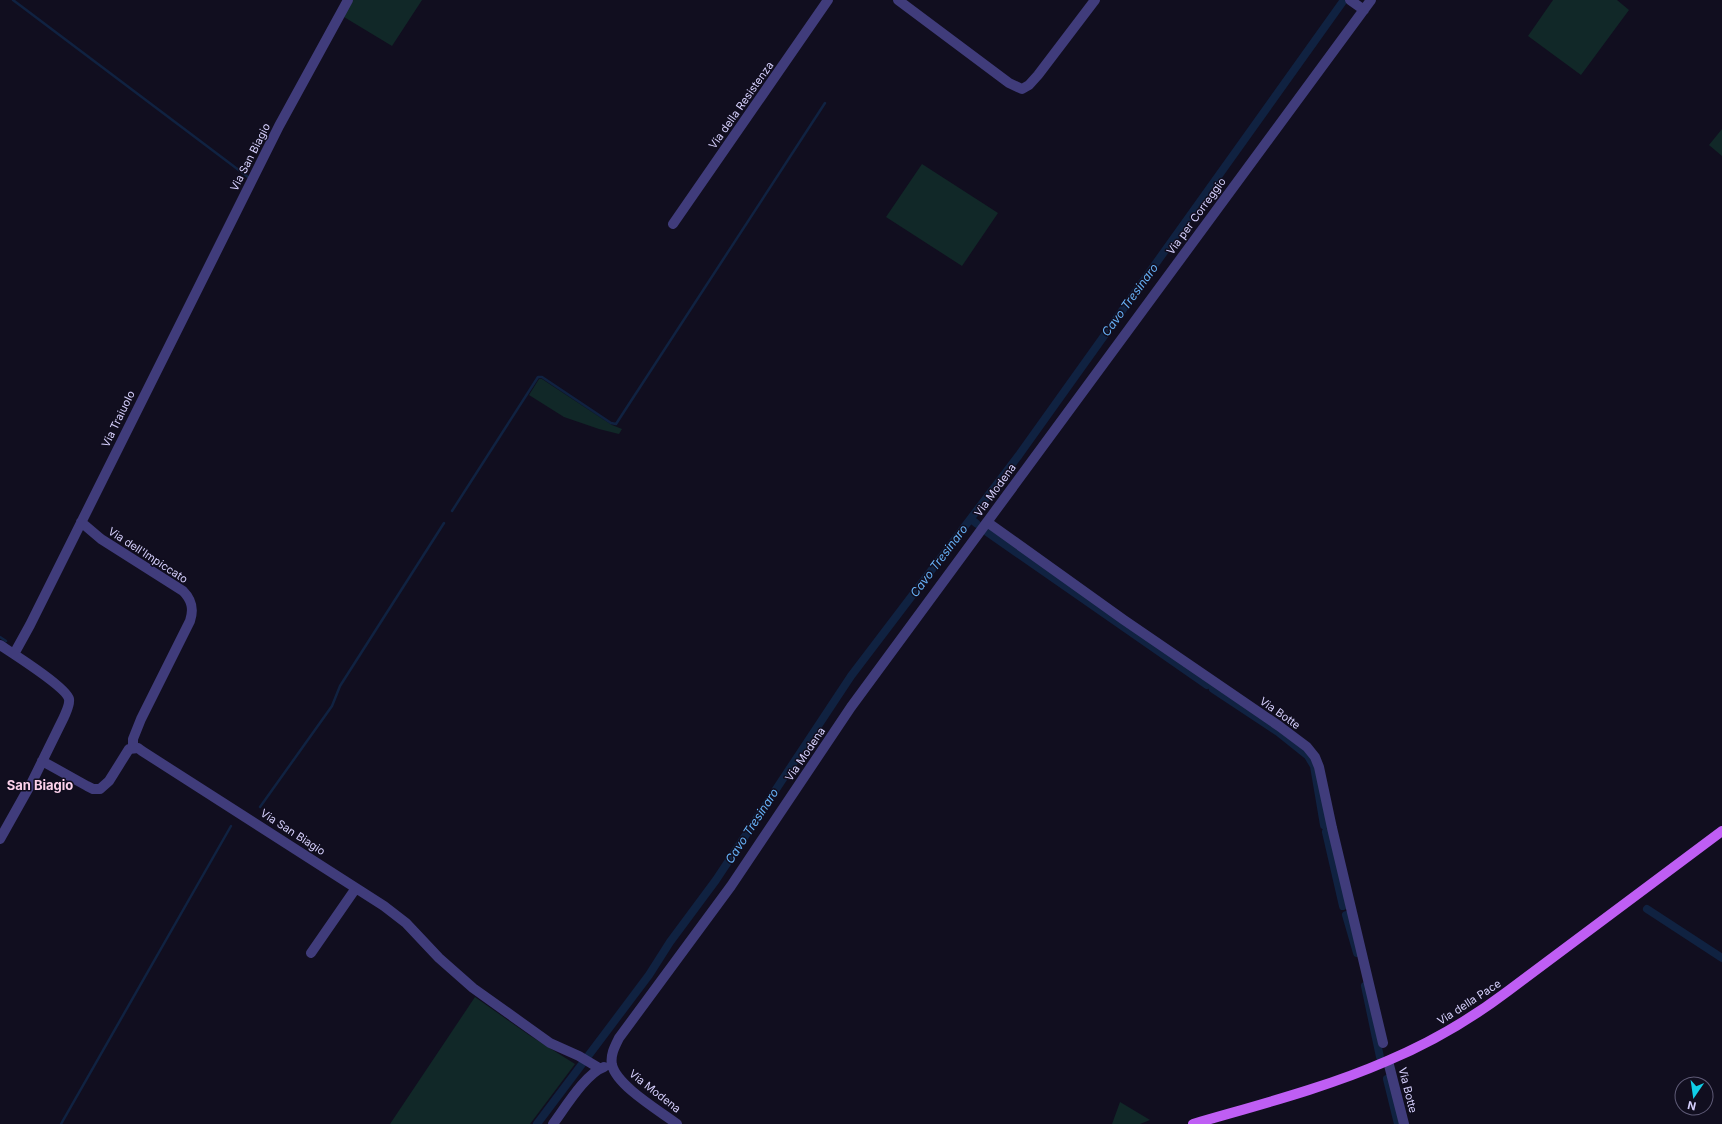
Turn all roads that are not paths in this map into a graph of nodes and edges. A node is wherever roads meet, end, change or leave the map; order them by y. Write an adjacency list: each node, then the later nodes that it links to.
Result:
1 (348, 0): 8 (street, Via San Biagio)
2 (828, 0): 7 (street, Via della Resistenza)
3 (898, 0): 4 (street)
4 (1095, 0)
5 (1371, 0): 6 (street, Via per Correggio)
6 (1356, 4): 9 (street, Via per Correggio)
7 (673, 224)
8 (177, 328): 10 (street, Via Traiuolo)
9 (1028, 467): 11 (street, Via Modena)
10 (81, 522): 13 (street); 14 (street, Via dell'Impiccato)
11 (987, 522): 20 (street, Via Botte); 22 (street, Via Modena)
12 (0, 645): 13 (street)
13 (14, 654): 15 (street)
14 (133, 748): 15 (street); 18 (street, Via San Biagio)
15 (42, 761): 17 (street)
16 (1722, 831): 21 (main road, Via della Pace)
17 (0, 838)
18 (356, 888): 19 (street); 23 (street, Via San Biagio)
19 (311, 953)
20 (1383, 1043)
21 (1388, 1061): 26 (main road, Via della Pace); 27 (street, Via Botte)
22 (612, 1064): 23 (street); 25 (street, Via Modena)
23 (595, 1067): 24 (street)
24 (553, 1124)
25 (678, 1124)
26 (1193, 1124)
27 (1404, 1124)

